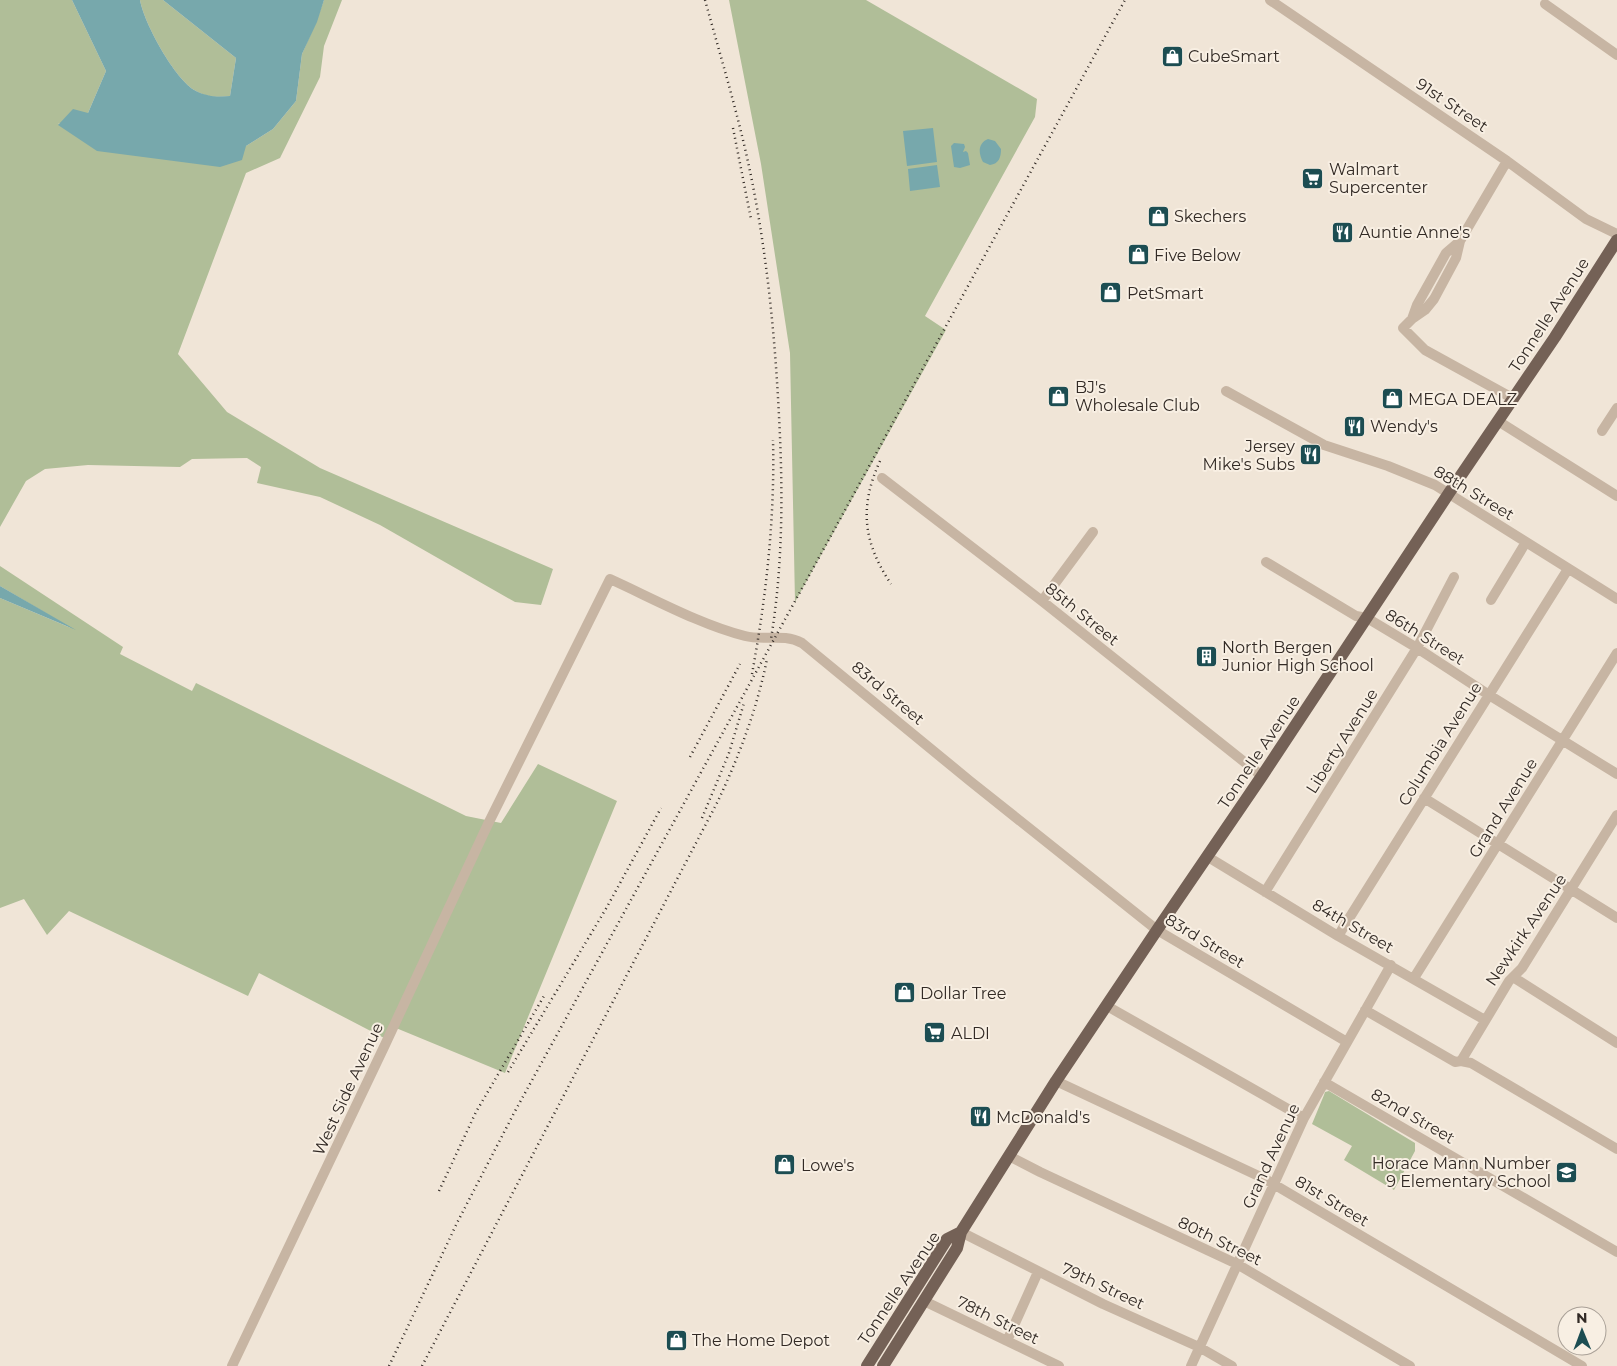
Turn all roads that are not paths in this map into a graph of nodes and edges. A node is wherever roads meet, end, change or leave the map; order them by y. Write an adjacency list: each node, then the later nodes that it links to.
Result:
1 (1270, 0): 4 (street, 91st Street)
2 (1545, 4): 3 (street)
3 (1617, 55)
4 (1507, 161): 5 (street, 91st Street); 8 (street)
5 (1617, 234)
6 (1617, 240): 8 (main road, Tonnelle Avenue)
7 (1226, 391): 13 (street, 88th Street)
8 (1514, 399): 10 (main road, Tonnelle Avenue)
9 (1617, 408): 11 (street)
10 (1498, 420): 13 (main road, Tonnelle Avenue); 14 (street)
11 (1602, 431)
12 (882, 478): 22 (street, 85th Street)
13 (1448, 492): 16 (street, 88th Street); 23 (main road, Tonnelle Avenue)
14 (1617, 496)
15 (1093, 532): 22 (street)
16 (1526, 542): 18 (street, 88th Street); 21 (street)
17 (1266, 562): 23 (street, 86th Street)
18 (1568, 569): 20 (street, 88th Street); 26 (street, Columbia Avenue)
19 (1454, 577): 24 (street, Liberty Avenue)
20 (1617, 599)
21 (1491, 600)
22 (1042, 601): 29 (street, 85th Street)
23 (1366, 618): 24 (street, 86th Street); 29 (main road, Tonnelle Avenue)
24 (1417, 648): 26 (street, 86th Street); 36 (street, Liberty Avenue)
25 (1617, 653): 27 (street, Grand Avenue)
26 (1489, 695): 27 (street, 86th Street); 30 (street, Columbia Avenue)
27 (1562, 740): 28 (street, 86th Street); 33 (street, Grand Avenue)
28 (1617, 774)
29 (1262, 776): 34 (main road, Tonnelle Avenue)
30 (1424, 798): 33 (street); 39 (street, Columbia Avenue)
31 (1617, 815): 35 (street, Newkirk Avenue)
32 (488, 824): 38 (street, 83rd Street); 62 (street, West Side Avenue)
33 (1498, 844): 35 (street); 42 (street, Grand Avenue)
34 (1208, 857): 36 (street, 84th Street); 38 (main road, Tonnelle Avenue)
35 (1571, 889): 37 (street); 41 (street, Newkirk Avenue)
36 (1265, 892): 39 (street, 84th Street)
37 (1617, 918)
38 (1157, 930): 43 (main road, Tonnelle Avenue); 46 (street, 83rd Street)
39 (1338, 936): 40 (street, 84th Street)
40 (1390, 965): 42 (street, 84th Street); 44 (street, Grand Avenue)
41 (1513, 977): 45 (street, Newkirk Avenue); 47 (street)
42 (1414, 978): 45 (street, 84th Street)
43 (1107, 1006): 49 (main road, Tonnelle Avenue); 51 (street)
44 (1365, 1010): 46 (street, Grand Avenue); 48 (street)
45 (1485, 1020): 48 (street, Newkirk Avenue)
46 (1347, 1042): 50 (street, Grand Avenue)
47 (1617, 1042)
48 (1461, 1061): 52 (street)
49 (1056, 1081): 53 (main road, Tonnelle Avenue); 54 (street, 81st Street)
50 (1324, 1082): 51 (street, Grand Avenue); 56 (street, 82nd Street)
51 (1304, 1118): 54 (street, Grand Avenue)
52 (1617, 1149)
53 (1009, 1156): 55 (main road, Tonnelle Avenue); 57 (street, 80th Street)
54 (1274, 1184): 57 (street, Grand Avenue); 69 (street, 81st Street)
55 (961, 1232): 58 (street, 79th Street); 59 (main road, Tonnelle Avenue); 63 (main road, Tonnelle Avenue)
56 (1617, 1252)
57 (1237, 1264): 61 (street, Grand Avenue); 68 (street, 80th Street)
58 (1038, 1272): 60 (street); 61 (street, 79th Street)
59 (924, 1300): 60 (street, 78th Street); 64 (main road, Tonnelle Avenue)
60 (1008, 1341): 65 (street, 78th Street)
61 (1199, 1347): 66 (street, Grand Avenue); 67 (street, 79th Street)
62 (232, 1366)
63 (867, 1366)
64 (883, 1366)
65 (1059, 1366)
66 (1191, 1366)
67 (1232, 1366)
68 (1410, 1366)
69 (1582, 1366)

